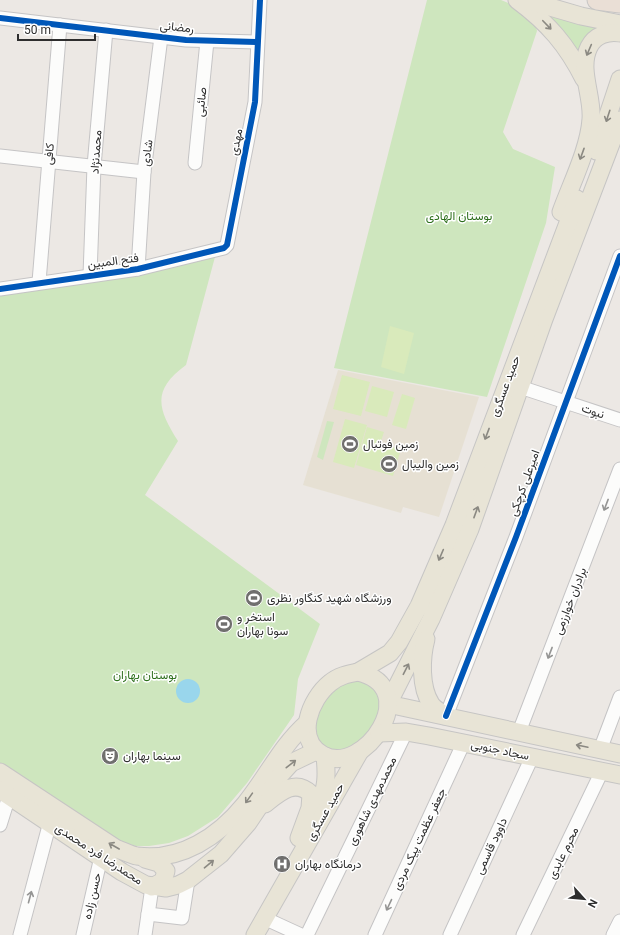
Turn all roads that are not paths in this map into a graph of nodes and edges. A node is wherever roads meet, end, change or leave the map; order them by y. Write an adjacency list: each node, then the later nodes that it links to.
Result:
1 (260, 0): 13 (street, مهدی)
2 (517, 0): 15 (main road, one-way to 15)
3 (526, 0): 7 (main road)
4 (597, 0): 5 (highway)
5 (620, 3)
6 (0, 18): 8 (street, رمضانی)
7 (620, 24)
8 (60, 25): 9 (street, رمضانی); 19 (street, کافی)
9 (106, 30): 11 (street, رمضانی); 21 (street, محمدنژاد)
10 (620, 33): 15 (main road, one-way to 15)
11 (161, 37): 12 (street, رمضانی); 22 (street, شادی)
12 (207, 41): 13 (street, رمضانی); 20 (street, صائبی)
13 (257, 42): 23 (street, مهدی)
14 (620, 79): 29 (main road, حمید عسگری, one-way to 29)
15 (589, 88): 29 (main road, one-way to 29)
16 (620, 120): 29 (main road, حمید عسگری)
17 (620, 148): 29 (main road)
18 (0, 156): 19 (street)
19 (49, 162): 21 (street); 27 (street, کافی)
20 (195, 163)
21 (94, 166): 22 (street); 26 (street, محمدنژاد)
22 (144, 172): 25 (street, شادی)
23 (227, 245): 25 (street, فتح المبین)
24 (620, 256): 30 (street, امیرعلی کرچکی)
25 (138, 269): 26 (street, فتح المبین)
26 (90, 275): 27 (street, فتح المبین)
27 (39, 282): 28 (street, فتح المبین)
28 (0, 288)
29 (516, 384): 30 (street, نبوت); 33 (main road, حمید عسگری, one-way to 29); 34 (main road, حمید عسگری, one-way to 34)
30 (566, 402): 31 (street, نبوت); 37 (street, امیرعلی کرچکی)
31 (620, 420)
32 (620, 469): 40 (street, برادران خوارزمی, one-way to 40)
33 (431, 619): 36 (main road, حمید عسگری, one-way to 33); 37 (main road)
34 (358, 672): 36 (main road); 38 (main road)
35 (620, 697): 43 (street)
36 (388, 704): 37 (main road, سجاد جنوبی); 41 (main road)
37 (446, 716): 40 (main road, سجاد جنوبی)
38 (307, 724): 45 (main road); 56 (main road, محمدرضا فرد محمدی, one-way to 56)
39 (406, 732): 41 (main road, سجاد جنوبی); 42 (main road, سجاد جنوبی); 69 (street, محمدمهدی شاهوری)
40 (520, 732): 43 (main road, سجاد جنوبی, one-way to 40)
41 (379, 733): 44 (main road)
42 (464, 742): 47 (main road, سجاد جنوبی); 70 (street, جعفر عظمت پیک مردی, one-way to 70)
43 (600, 750): 46 (main road, سجاد جنوبی)
44 (360, 751): 45 (main road); 61 (main road, حمید عسگری)
45 (321, 753): 52 (main road, محمدرضا فرد محمدی, one-way to 45); 55 (main road, حمید عسگری)
46 (620, 754)
47 (532, 757): 48 (main road, سجاد جنوبی); 71 (street, داوود قاسمی)
48 (602, 771): 50 (main road, سجاد جنوبی); 72 (street, محرم عابدی)
49 (0, 772): 56 (main road, محمدرضا فرد محمدی, one-way to 49)
50 (620, 775)
51 (4, 793): 53 (main road, محمدرضا فرد محمدی); 54 (street)
52 (257, 810): 55 (main road); 58 (main road, محمدرضا فرد محمدی, one-way to 52)
53 (50, 822): 57 (main road, محمدرضا فرد محمدی); 63 (street, one-way to 53)
54 (0, 824)
55 (299, 838): 66 (main road, حمید عسگری)
56 (136, 856): 59 (main road)
57 (101, 857): 59 (main road, محمدرضا فرد محمدی); 64 (street, حسن زاده)
58 (188, 880): 59 (main road, محمدرضا فرد محمدی); 60 (street)
59 (152, 887): 60 (street)
60 (148, 914): 65 (street)
61 (264, 918): 67 (main road, حمید عسگری); 68 (street)
62 (620, 921): 73 (street)
63 (20, 935)
64 (83, 935)
65 (145, 935)
66 (245, 935)
67 (255, 935)
68 (301, 935)
69 (307, 935)
70 (375, 935)
71 (450, 935)
72 (523, 935)
73 (613, 935)

